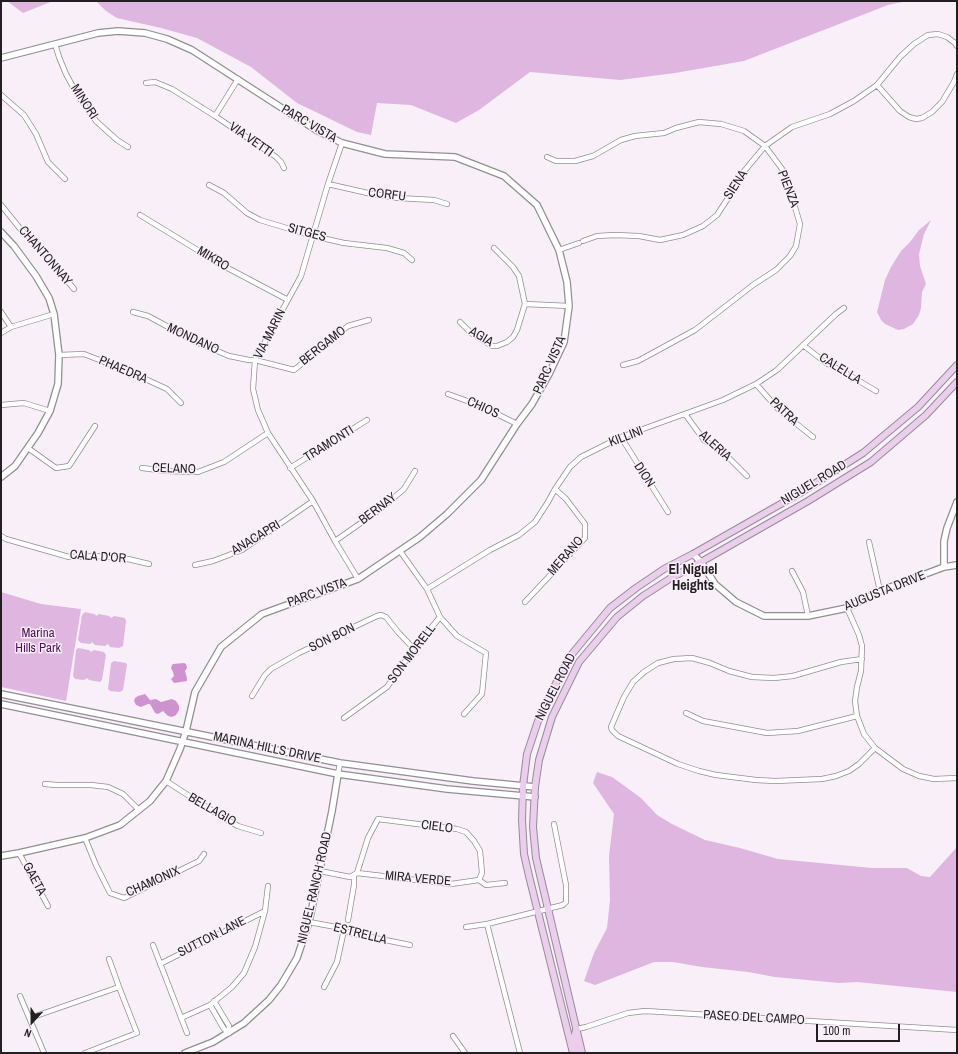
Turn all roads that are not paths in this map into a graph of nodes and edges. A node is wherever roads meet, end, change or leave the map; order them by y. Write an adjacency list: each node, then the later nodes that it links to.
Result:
1 (55, 44): 3 (street, PARC VISTA); 5 (street, PARC VISTA); 12 (street, MINORI)
2 (957, 46): 7 (street, SIENA)
3 (1, 58)
4 (957, 74): 7 (street)
5 (238, 79): 9 (street, VIA VETTI); 10 (street, PARC VISTA)
6 (146, 83): 9 (street, VIA VETTI)
7 (877, 85): 11 (street, SIENA)
8 (1, 94): 15 (street)
9 (215, 116): 14 (street, VIA VETTI)
10 (342, 143): 16 (street, VIA MARIN); 24 (street, PARC VISTA)
11 (765, 146): 13 (street, PIENZA); 24 (street, SIENA); 41 (street, PIENZA)
12 (128, 147)
13 (547, 158)
14 (284, 168)
15 (65, 178)
16 (328, 184): 18 (street, CORFU); 22 (street, VIA MARIN)
17 (209, 185): 22 (street, SITGES)
18 (447, 204)
19 (1, 205): 26 (street, CHANTONNAY)
20 (140, 215): 27 (street, MIKRO)
21 (1, 232): 33 (street)
22 (313, 236): 25 (street, SITGES); 27 (street, VIA MARIN)
23 (494, 248): 28 (street, AGIA)
24 (559, 250): 29 (street, PARC VISTA)
25 (412, 260)
26 (74, 289)
27 (288, 300): 40 (street, VIA MARIN)
28 (525, 304): 29 (street); 35 (street, AGIA)
29 (569, 306): 52 (street, PARC VISTA)
30 (844, 308): 38 (street, KILLINI)
31 (1, 312): 36 (street)
32 (133, 312): 40 (street, MONDANO)
33 (54, 314): 36 (street); 39 (street)
34 (368, 320): 40 (street, BERGAMO)
35 (460, 322)
36 (10, 327): 37 (street)
37 (1, 333)
38 (804, 345): 44 (street, KILLINI); 45 (street, CALELLA)
39 (59, 355): 47 (street, PHAEDRA); 49 (street)
40 (255, 360): 54 (street, VIA MARIN)
41 (624, 365)
42 (957, 365): 73 (main road, NIGUEL ROAD)
43 (957, 382): 74 (main road, NIGUEL ROAD)
44 (756, 384): 50 (street, KILLINI); 56 (street, PATRA)
45 (876, 392)
46 (448, 394): 52 (street, CHIOS)
47 (182, 403)
48 (1, 405): 49 (street)
49 (50, 411): 57 (street)
50 (685, 414): 55 (street, KILLINI); 63 (street, ALERIA)
51 (367, 420): 61 (street, TRAMONTI)
52 (517, 424): 72 (street, PARC VISTA)
53 (95, 426): 57 (street)
54 (268, 433): 60 (street, CELANO); 61 (street, VIA MARIN)
55 (620, 438): 59 (street, KILLINI); 68 (street, DION)
56 (813, 438)
57 (28, 448): 64 (street)
58 (581, 451): 59 (street)
59 (581, 456): 65 (street, KILLINI)
60 (142, 468)
61 (290, 468): 66 (street, VIA MARIN)
62 (415, 471): 70 (street, BERNAY)
63 (747, 476)
64 (1, 477)
65 (554, 489): 81 (street, KILLINI); 83 (street, MERANO)
66 (313, 501): 70 (street, VIA MARIN); 76 (street, ANACAPRI)
67 (957, 502): 78 (street)
68 (668, 512)
69 (1, 536): 75 (street, CALA D'OR)
70 (334, 541): 80 (street, VIA MARIN)
71 (869, 542): 82 (street)
72 (400, 551): 80 (street, PARC VISTA); 81 (street)
73 (693, 554): 74 (street, AUGUSTA DRIVE); 104 (main road, NIGUEL ROAD)
74 (701, 562): 85 (street, AUGUSTA DRIVE); 105 (main road, NIGUEL ROAD)
75 (149, 564)
76 (194, 565)
77 (957, 565): 78 (street, AUGUSTA DRIVE)
78 (944, 567): 82 (street, AUGUSTA DRIVE)
79 (792, 571): 85 (street)
80 (358, 578): 96 (street, PARC VISTA)
81 (427, 589): 86 (street)
82 (880, 591): 84 (street, AUGUSTA DRIVE)
83 (525, 602)
84 (847, 608): 85 (street, AUGUSTA DRIVE); 88 (street)
85 (808, 616)
86 (440, 617): 87 (street, SON MORELL); 93 (street)
87 (414, 649): 90 (street, SON BON); 95 (street, SON MORELL)
88 (862, 659): 94 (street); 98 (street)
89 (1, 694): 96 (street, MARINA HILLS DRIVE)
90 (252, 696)
91 (1, 704): 97 (street, MARINA HILLS DRIVE)
92 (686, 713): 94 (street)
93 (464, 714)
94 (857, 716): 98 (street)
95 (344, 718)
96 (186, 731): 97 (street, PARC VISTA); 99 (street, MARINA HILLS DRIVE)
97 (182, 741): 100 (street, MARINA HILLS DRIVE); 102 (street, PARC VISTA)
98 (875, 748): 101 (street)
99 (340, 762): 100 (street, NIGUEL RANCH ROAD); 104 (street, MARINA HILLS DRIVE)
100 (338, 774): 106 (street, MARINA HILLS DRIVE); 115 (street, NIGUEL RANCH ROAD)
101 (957, 778)
102 (166, 781): 108 (street, PARC VISTA); 110 (street, BELLAGIO)
103 (46, 784): 108 (street)
104 (523, 786): 105 (street, MARINA HILLS DRIVE); 106 (main road, NIGUEL ROAD)
105 (535, 787): 107 (main road, NIGUEL ROAD)
106 (522, 797): 107 (street, MARINA HILLS DRIVE); 122 (main road, NIGUEL ROAD)
107 (535, 797): 121 (main road, NIGUEL ROAD)
108 (138, 809): 111 (street, PARC VISTA)
109 (554, 824): 121 (street)
110 (261, 833)
111 (85, 838): 112 (street, PARC VISTA); 113 (street, CHAMONIX)
112 (19, 853): 114 (street, PARC VISTA); 120 (street, GAETA)
113 (204, 854)
114 (1, 856)
115 (320, 871): 116 (street, MIRA VERDE); 125 (street, NIGUEL RANCH ROAD)
116 (355, 875): 117 (street, MIRA VERDE); 117 (street, CIELO); 124 (street)
117 (479, 880): 118 (street, MIRA VERDE)
118 (505, 883)
119 (268, 886): 123 (street, SUTTON LANE)
120 (48, 906)
121 (548, 908): 122 (street); 141 (main road, NIGUEL ROAD)
122 (538, 910): 126 (street); 135 (main road, NIGUEL ROAD)
123 (265, 911): 132 (street, SUTTON LANE); 137 (street, SUTTON LANE)
124 (348, 920)
125 (309, 922): 128 (street, ESTRELLA); 143 (street, NIGUEL RANCH ROAD)
126 (487, 924): 127 (street); 152 (street)
127 (466, 927)
128 (344, 930): 130 (street, ESTRELLA); 134 (street)
129 (153, 945): 132 (street)
130 (410, 945)
131 (109, 959): 133 (street)
132 (160, 964): 140 (street)
133 (119, 987): 139 (street); 146 (street)
134 (324, 987)
135 (558, 992): 141 (main road); 153 (main road, NIGUEL ROAD)
136 (20, 996): 139 (street)
137 (214, 1001): 138 (street, SUTTON LANE); 143 (street)
138 (210, 1005): 140 (street, SUTTON LANE); 143 (street)
139 (30, 1018): 147 (street)
140 (181, 1018): 144 (street)
141 (577, 1029): 142 (street, PASEO DEL CAMPO); 154 (main road); 155 (main road, NIGUEL ROAD)
142 (957, 1030)
143 (230, 1032): 150 (street, NIGUEL RANCH ROAD)
144 (187, 1033)
145 (453, 1036): 151 (street)
146 (98, 1051): 148 (street); 149 (street)
147 (44, 1053)
148 (85, 1053)
149 (102, 1053)
150 (185, 1053)
151 (465, 1053)
152 (520, 1053)
153 (573, 1053)
154 (577, 1053)
155 (582, 1053)

